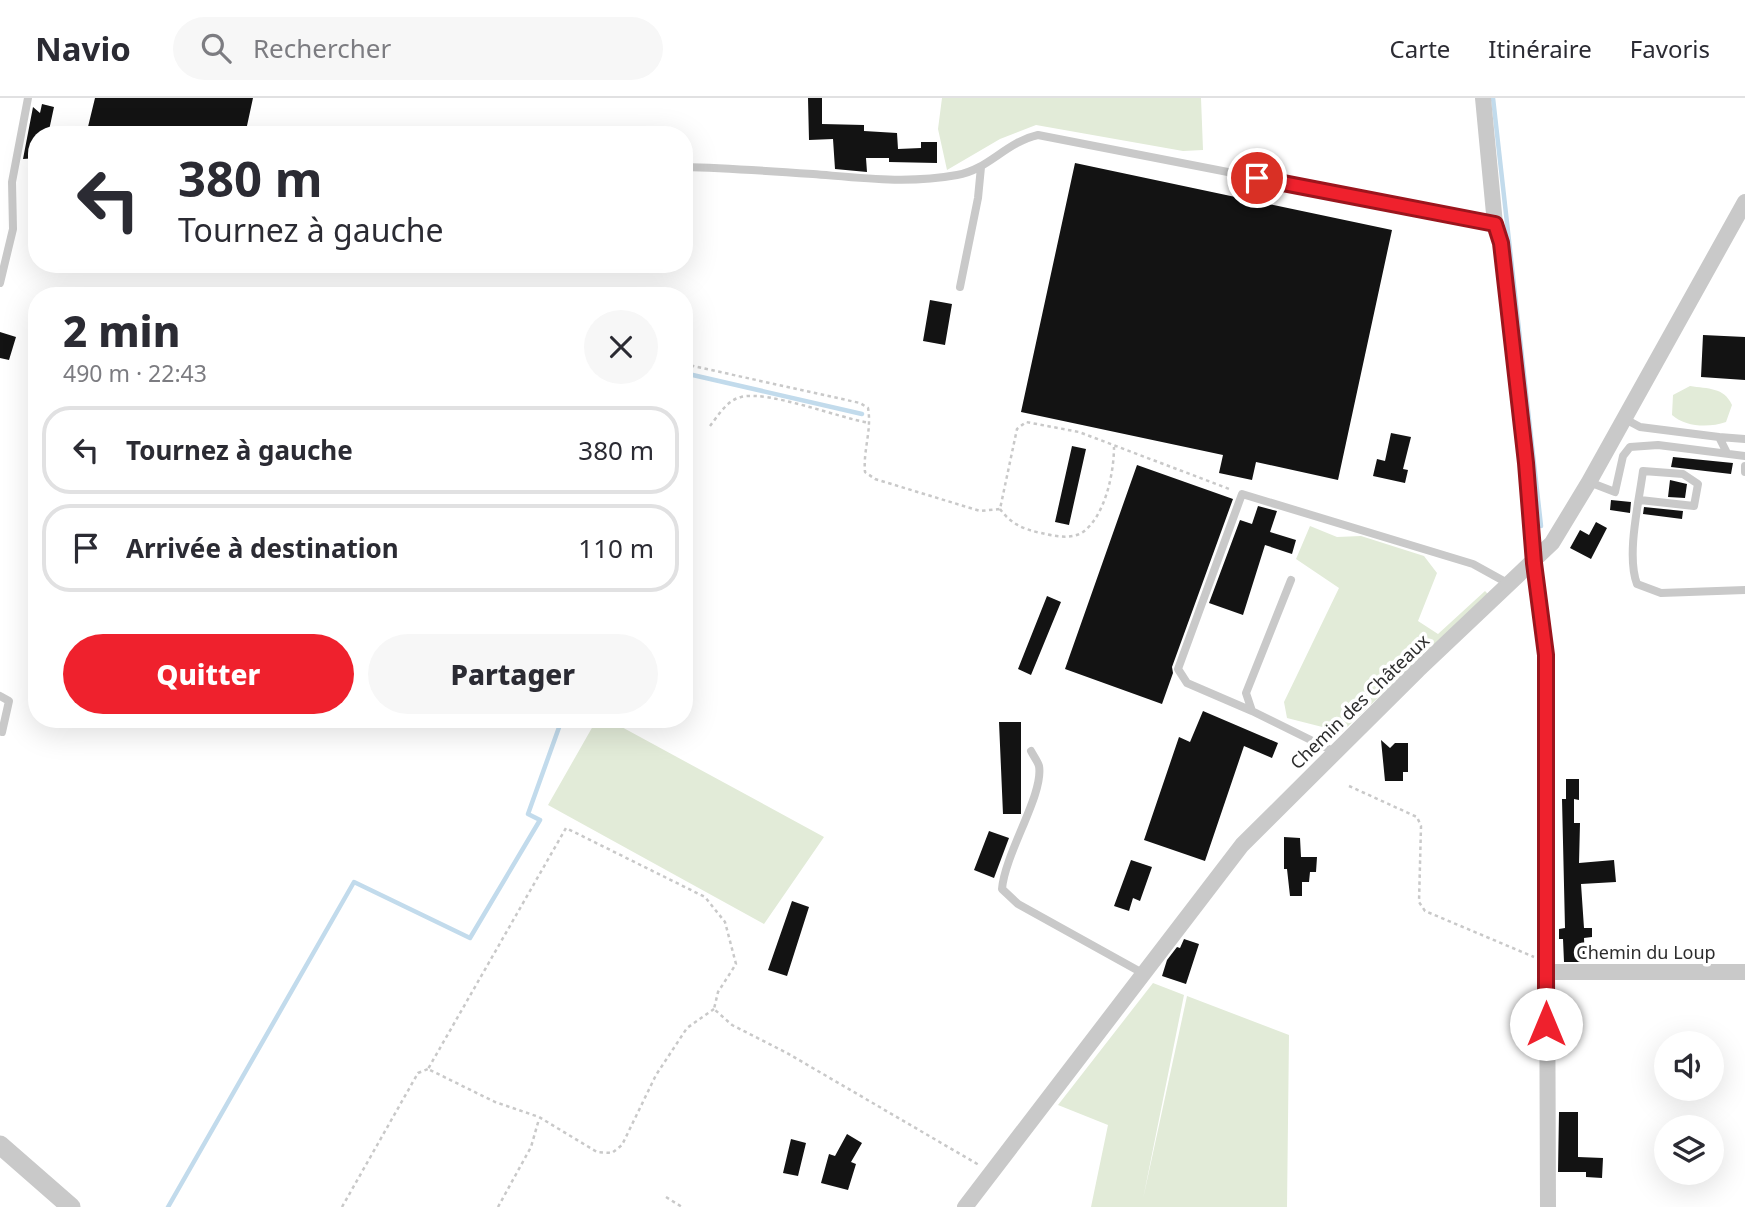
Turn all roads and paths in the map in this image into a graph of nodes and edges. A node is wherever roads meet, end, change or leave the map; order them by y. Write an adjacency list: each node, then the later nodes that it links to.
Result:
1 (28, 98): 7 (lane)
2 (1483, 98): 6 (street)
3 (693, 167): 4 (lane)
4 (981, 167): 6 (lane); 8 (lane)
5 (1745, 202): 10 (street, Chemin des Châteaux)
6 (1495, 224): 24 (street)
7 (0, 283)
8 (960, 288)
9 (693, 366): 11 (path)
10 (1625, 419): 13 (lane); 20 (street, Chemin des Châteaux)
11 (870, 423): 12 (path); 23 (path)
12 (710, 426)
13 (1720, 437): 14 (lane); 16 (lane)
14 (1745, 439)
15 (1115, 447): 21 (path); 23 (path); 23 (path)
16 (1727, 453): 17 (lane); 20 (lane)
17 (1745, 456)
18 (1745, 466): 19 (lane)
19 (1745, 472)
20 (1589, 482): 24 (street, Chemin des Châteaux)
21 (1242, 494): 26 (lane); 29 (lane)
22 (1640, 500): 22 (lane); 27 (lane)
23 (1000, 509)
24 (1534, 563): 26 (street, Chemin des Châteaux); 34 (street)
25 (1291, 580): 29 (lane)
26 (1510, 585): 32 (street, Chemin des Châteaux)
27 (1745, 590)
28 (0, 696): 30 (lane)
29 (1252, 711): 32 (lane)
30 (2, 732)
31 (1031, 751): 36 (lane)
32 (1335, 752): 36 (street, Chemin des Châteaux)
33 (1349, 786): 34 (path)
34 (1546, 966): 35 (street, Chemin du Loup); 48 (street)
35 (1745, 972)
36 (1146, 975): 41 (street, Chemin des Châteaux)
37 (714, 1009): 38 (path); 39 (path); 41 (path)
38 (428, 1069): 39 (path); 44 (path)
39 (539, 1117): 45 (path)
40 (0, 1146): 43 (street)
41 (990, 1173): 47 (street, Chemin des Châteaux)
42 (666, 1197): 46 (path)
43 (71, 1207)
44 (342, 1207)
45 (498, 1207)
46 (682, 1207)
47 (964, 1207)
48 (1548, 1207)

